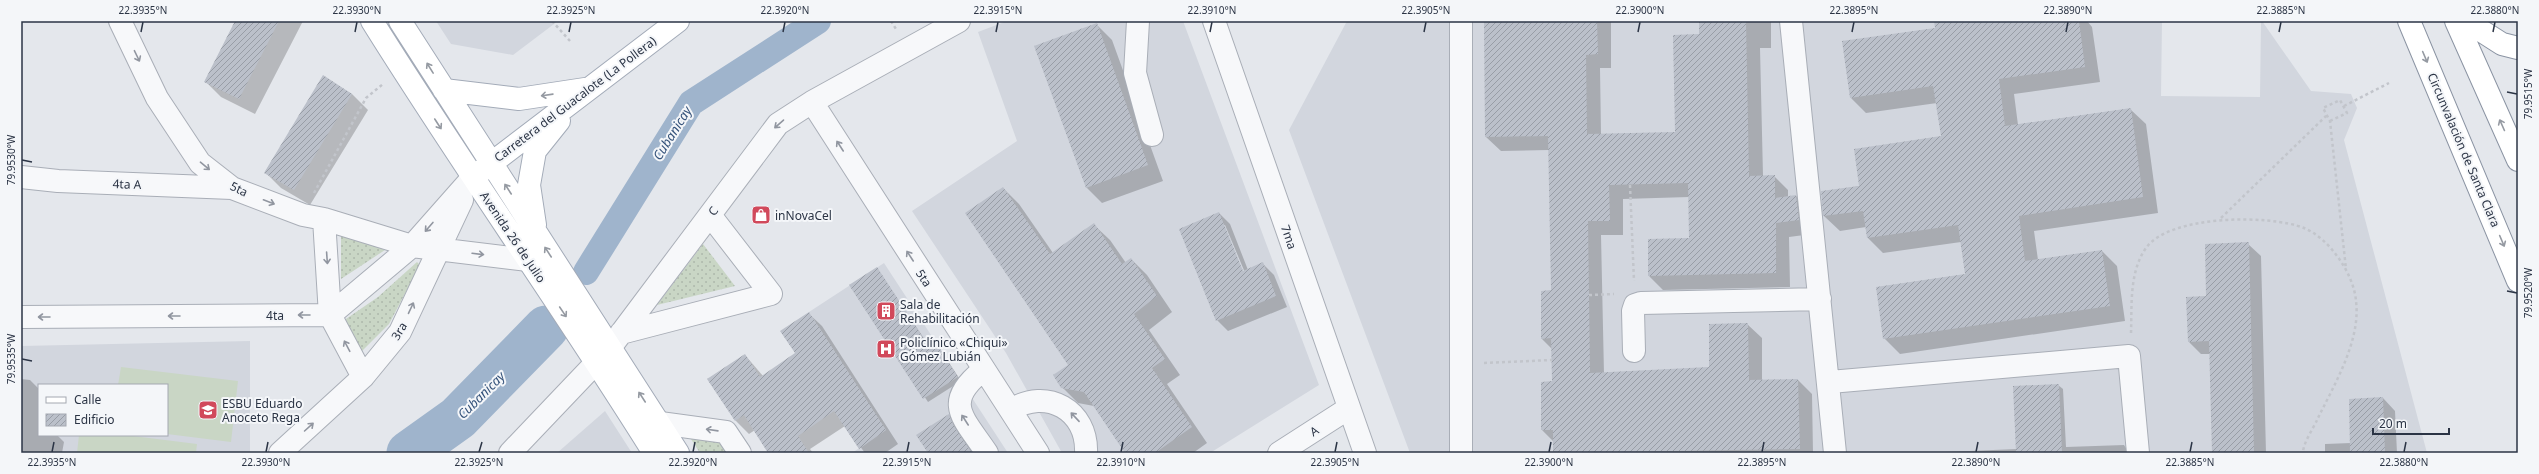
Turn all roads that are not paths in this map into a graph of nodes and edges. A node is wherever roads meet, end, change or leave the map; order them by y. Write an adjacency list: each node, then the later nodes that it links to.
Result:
1 (120, 21): 22 (street, 5ta, one-way to 22)
2 (372, 21): 21 (main road, Avenida 26 de Julio, one-way to 21)
3 (400, 21): 15 (main road, Avenida 26 de Julio, one-way to 3)
4 (678, 21): 14 (main road, Carretera del Guacalote (La Pollera))
5 (959, 21): 16 (street, C)
6 (1138, 21): 17 (street)
7 (1214, 21): 39 (street, 7ma)
8 (1461, 21): 52 (street)
9 (1791, 21): 30 (street)
10 (2409, 21): 29 (main road, Circunvalación de Santa Clara, one-way to 29)
11 (2456, 21): 18 (main road, one-way to 11)
12 (2466, 21): 13 (main road)
13 (2518, 48)
14 (586, 89): 15 (main road, one-way to 15); 19 (main road, Carretera del Guacalote (La Pollera)); 25 (main road)
15 (444, 90): 19 (main road, Avenida 26 de Julio)
16 (812, 102): 23 (street, C, one-way to 23); 36 (street, 5ta, one-way to 16)
17 (1152, 135)
18 (2518, 160)
19 (491, 163): 21 (main road, Carretera del Guacalote (La Pollera)); 25 (main road, Avenida 26 de Julio, one-way to 19)
20 (21, 177): 22 (street, 4ta A)
21 (473, 177): 26 (street, one-way to 26); 27 (street, 3ra); 28 (main road, Avenida 26 de Julio)
22 (232, 188): 24 (street, 5ta, one-way to 24)
23 (710, 215): 34 (street, C); 34 (street)
24 (324, 219): 26 (street, 5ta); 31 (street, one-way to 31)
25 (537, 234): 33 (main road, Avenida 26 de Julio, one-way to 25)
26 (412, 246): 27 (street, 5ta); 31 (street)
27 (439, 250): 28 (street, 5ta, one-way to 28); 37 (street, 3ra, one-way to 27)
28 (528, 260): 33 (main road, Avenida 26 de Julio, one-way to 33)
29 (2518, 281)
30 (1820, 299): 35 (street); 38 (street)
31 (330, 315): 32 (street, 4ta, one-way to 32); 37 (street, one-way to 31)
32 (21, 317)
33 (589, 333): 34 (main road, Avenida 26 de Julio)
34 (610, 348): 41 (main road, Avenida 26 de Julio, one-way to 34); 43 (street, C); 44 (main road, Avenida 26 de Julio)
35 (1634, 350)
36 (983, 370): 40 (street, 5ta); 47 (street, one-way to 36)
37 (363, 377): 42 (street, 3ra, one-way to 37)
38 (1830, 382): 53 (street); 54 (street)
39 (1349, 408): 50 (street, A); 51 (street, 7ma)
40 (1011, 410): 48 (street, 5ta); 49 (street, one-way to 40)
41 (660, 423): 45 (main road, Avenida 26 de Julio); 46 (street, one-way to 41)
42 (280, 453)
43 (510, 453)
44 (654, 453)
45 (678, 453)
46 (740, 453)
47 (987, 453)
48 (1038, 453)
49 (1086, 453)
50 (1279, 453)
51 (1365, 453)
52 (1461, 453)
53 (1835, 453)
54 (2138, 453)

